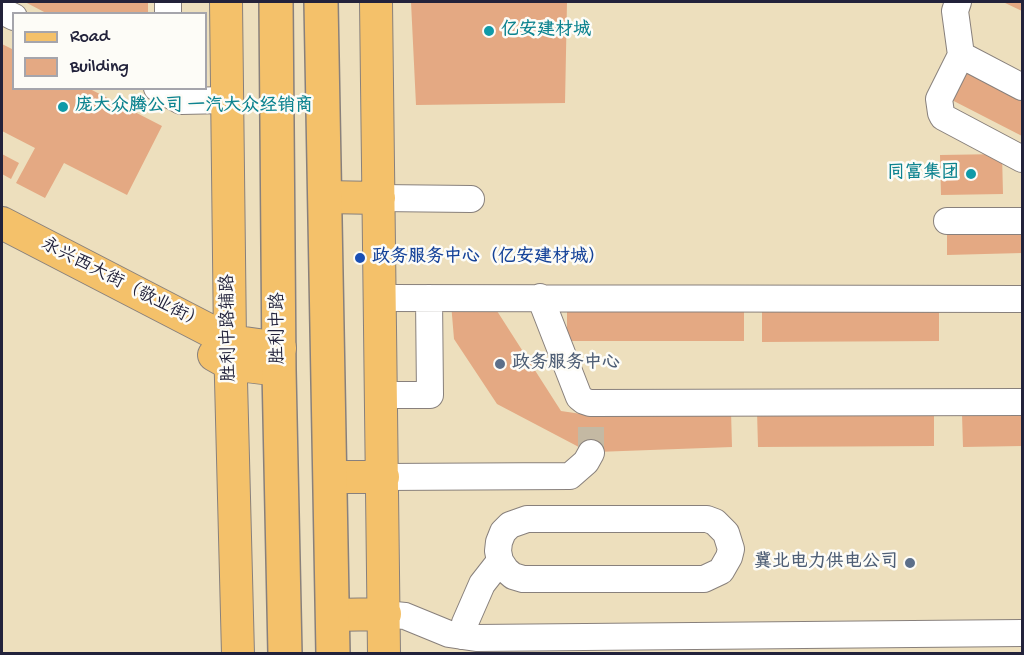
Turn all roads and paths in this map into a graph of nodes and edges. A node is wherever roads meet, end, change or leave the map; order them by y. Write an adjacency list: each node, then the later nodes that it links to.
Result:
1 (226, 2): 9 (main road, 胜利中路辅路)
2 (276, 2): 23 (highway, 胜利中路)
3 (321, 2): 11 (highway)
4 (376, 2): 12 (main road)
5 (958, 2): 6 (street)
6 (961, 55): 7 (street); 10 (street)
7 (1023, 87)
8 (165, 91): 9 (street)
9 (227, 100): 22 (main road, 胜利中路辅路)
10 (1023, 159)
11 (325, 197): 12 (main road); 27 (highway)
12 (379, 198): 13 (street); 19 (main road)
13 (471, 199)
14 (947, 221): 15 (street)
15 (1023, 221)
16 (2, 223): 22 (main road, 永兴西大街（敬业街）)
17 (2, 248): 22 (main road, 永兴西大街（敬业街）)
18 (540, 297): 20 (street); 21 (street); 25 (street)
19 (380, 298): 20 (street); 24 (main road)
20 (429, 298): 24 (street)
21 (1023, 299)
22 (230, 352): 23 (main road, 永兴西大街（敬业街）); 34 (main road, 胜利中路辅路)
23 (279, 359): 35 (highway, 胜利中路)
24 (381, 395): 28 (main road)
25 (1023, 402)
26 (591, 453): 28 (street)
27 (330, 477): 28 (main road); 31 (highway)
28 (383, 477): 30 (main road)
29 (500, 561): 29 (street); 33 (street)
30 (385, 614): 31 (main road); 33 (street); 37 (main road)
31 (333, 615): 36 (highway)
32 (1023, 633): 33 (street)
33 (462, 636)
34 (238, 654)
35 (285, 654)
36 (333, 654)
37 (384, 654)

